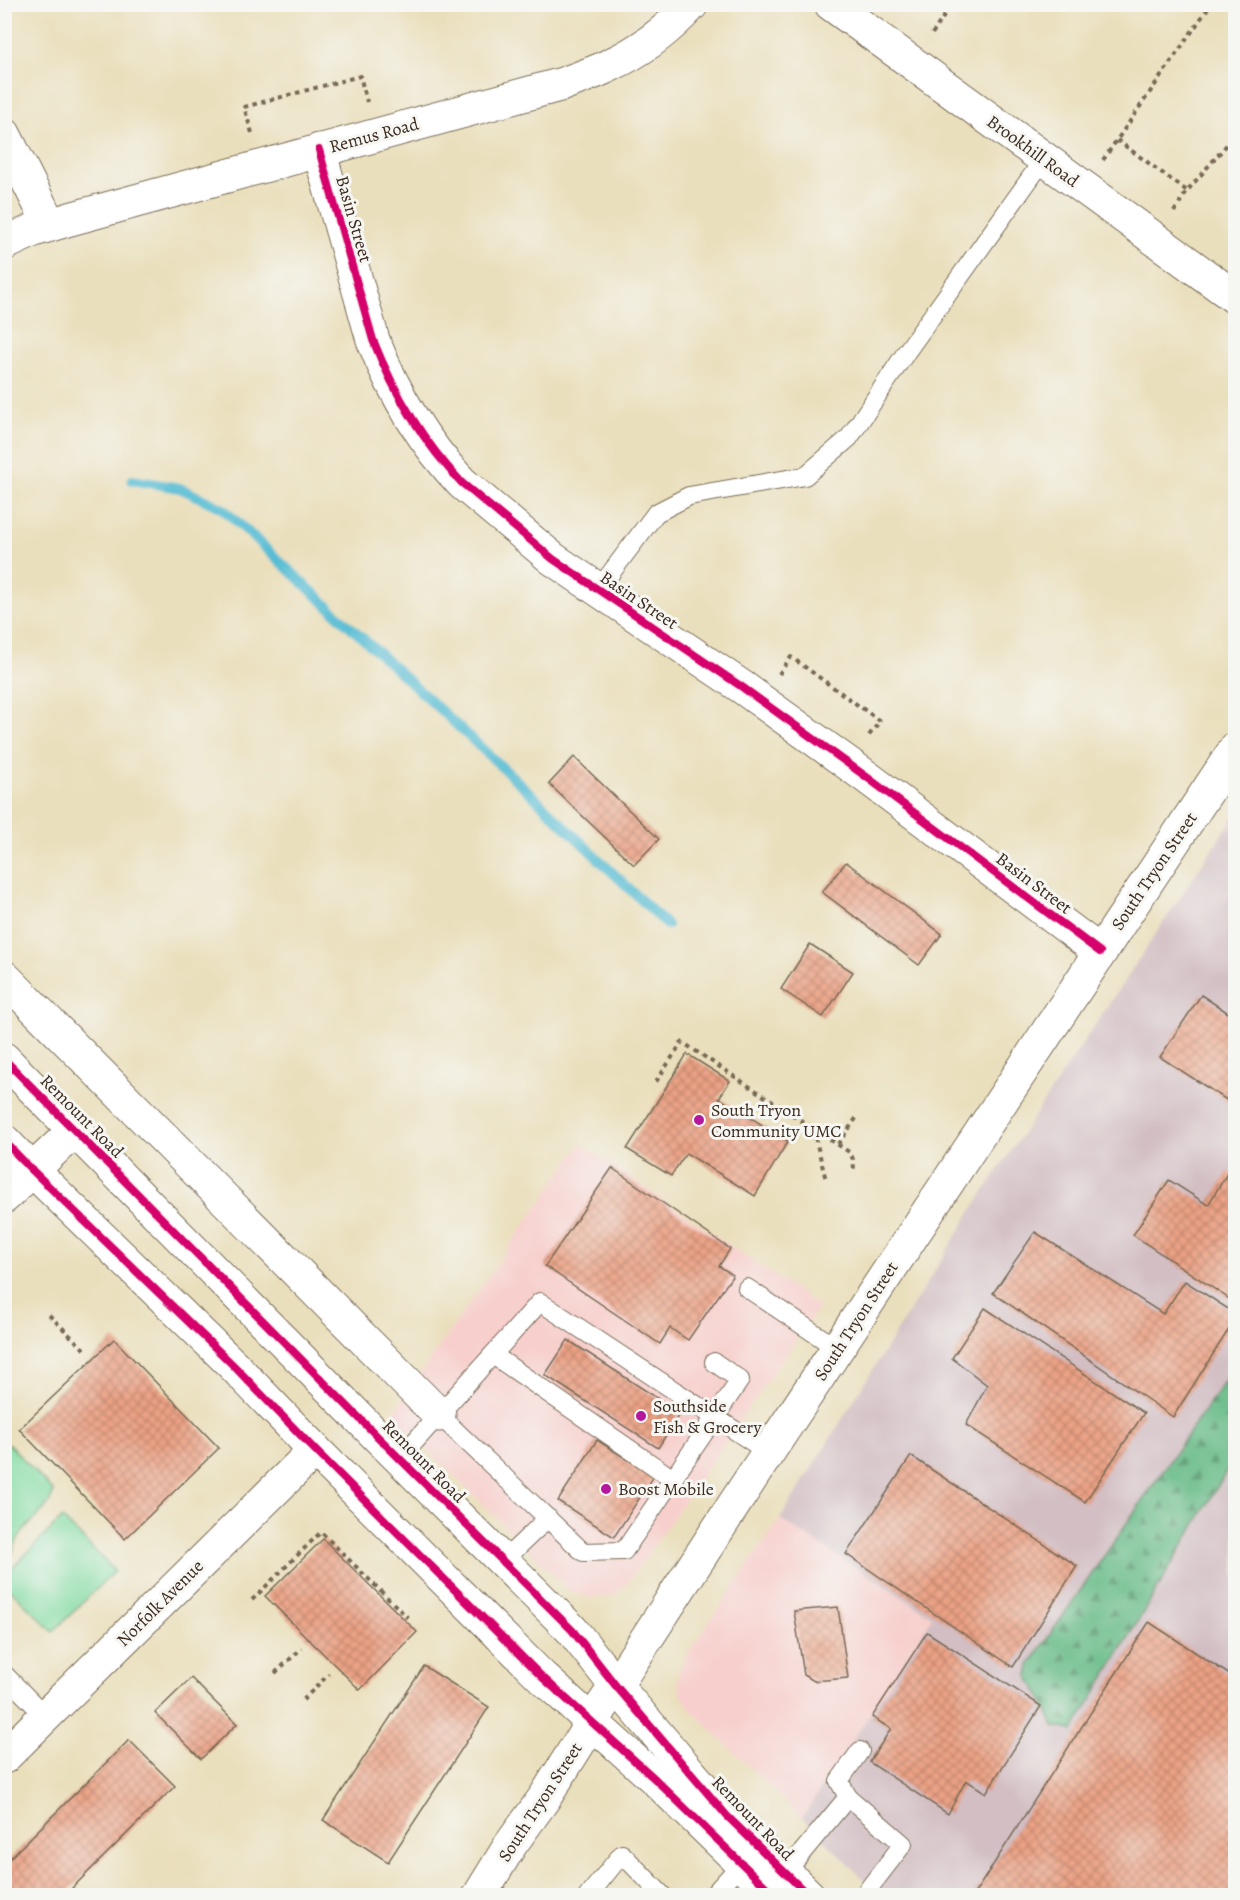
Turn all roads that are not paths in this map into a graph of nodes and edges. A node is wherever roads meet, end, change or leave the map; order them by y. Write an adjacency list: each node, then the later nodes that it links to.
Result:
1 (692, 4): 4 (street, Remus Road)
2 (831, 4): 5 (street, Brookhill Road)
3 (4, 134): 6 (street)
4 (320, 150): 6 (street, Remus Road); 9 (street, Basin Street)
5 (1044, 159): 8 (street, Brookhill Road); 9 (lane)
6 (50, 225): 7 (street, Remus Road)
7 (4, 243)
8 (1236, 298)
9 (598, 590): 11 (street, Basin Street)
10 (1236, 748): 11 (street, South Tryon Street)
11 (1100, 952): 19 (street, South Tryon Street)
12 (4, 977): 22 (street)
13 (4, 1059): 14 (street, Remount Road)
14 (75, 1130): 16 (street); 26 (street, Remount Road)
15 (4, 1141): 16 (street, Remount Road)
16 (32, 1170): 17 (street); 24 (street, Remount Road)
17 (4, 1197)
18 (747, 1288): 19 (lane)
19 (838, 1349): 25 (street, South Tryon Street)
20 (493, 1354): 22 (lane); 23 (lane); 27 (lane)
21 (714, 1362): 23 (lane)
22 (439, 1415): 26 (lane); 28 (lane)
23 (715, 1417): 25 (lane); 27 (lane)
24 (315, 1450): 32 (street, Norfolk Avenue); 33 (street, Remount Road)
25 (769, 1453): 31 (street, South Tryon Street)
26 (400, 1458): 29 (street, Remount Road)
27 (673, 1479): 28 (lane)
28 (548, 1518): 29 (lane)
29 (503, 1561): 31 (street, Remount Road)
30 (4, 1674): 32 (lane)
31 (616, 1686): 33 (street, South Tryon Street); 38 (street, Remount Road)
32 (45, 1716): 35 (street, Norfolk Avenue)
33 (592, 1722): 37 (street, Remount Road); 39 (street, South Tryon Street)
34 (860, 1751): 36 (lane)
35 (4, 1757)
36 (848, 1797): 38 (lane); 44 (lane)
37 (742, 1863): 38 (street, Remount Road); 42 (lane)
38 (781, 1885): 43 (street, Remount Road)
39 (479, 1896)
40 (588, 1896): 41 (lane)
41 (663, 1896)
42 (712, 1896)
43 (809, 1896)
44 (863, 1896)

